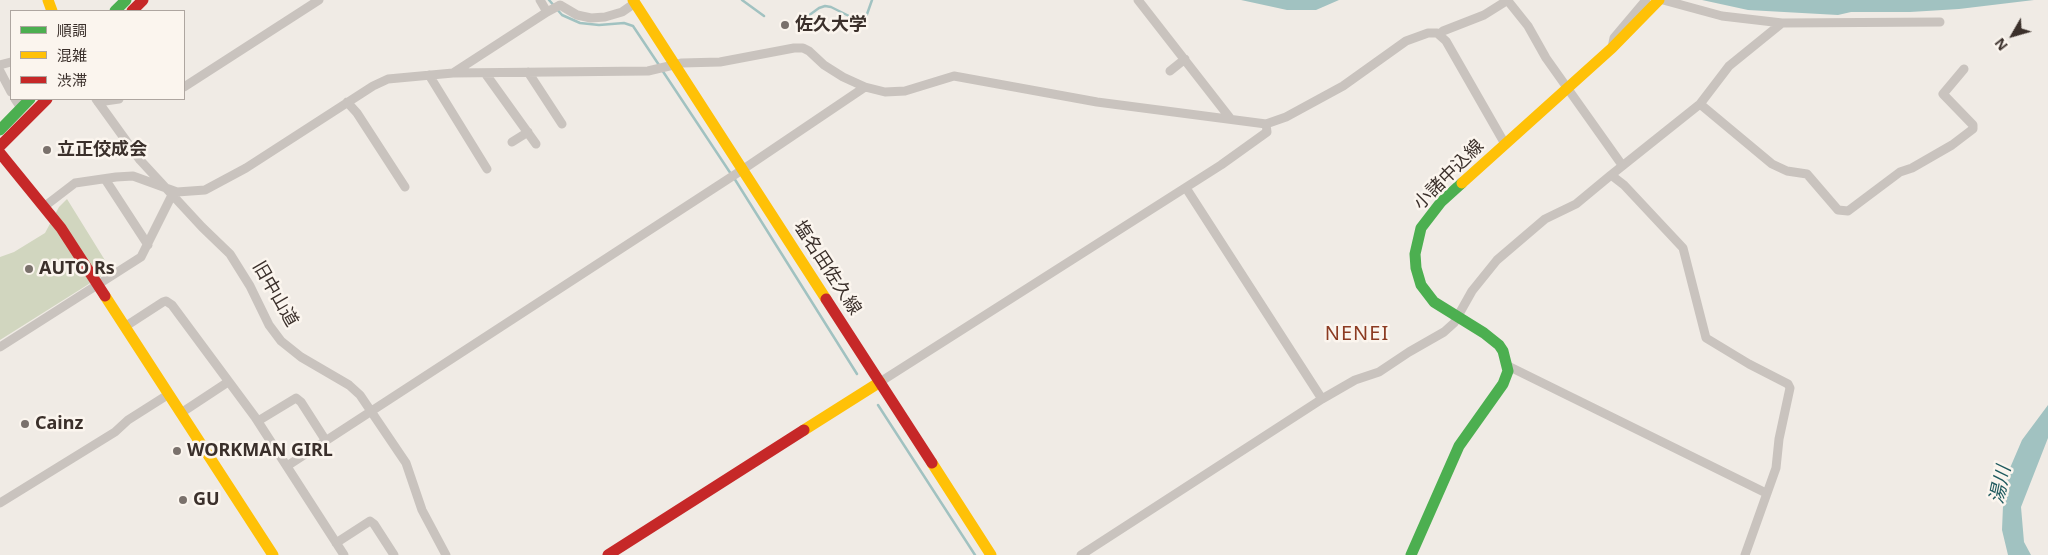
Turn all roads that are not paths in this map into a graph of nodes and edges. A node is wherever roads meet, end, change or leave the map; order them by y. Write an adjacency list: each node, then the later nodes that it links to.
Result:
1 (126, 0): 12 (main road)
2 (143, 0): 13 (main road)
3 (319, 0): 27 (street)
4 (540, 0): 11 (street)
5 (1138, 0): 18 (street)
6 (1508, 0): 16 (street); 29 (street)
7 (1646, 0): 17 (street)
8 (1659, 0): 17 (main road, 小諸中込線)
9 (1663, 0): 15 (street)
10 (634, 1): 11 (street); 19 (main road, 塩名田佐久線)
11 (552, 9): 24 (street)
12 (116, 10)
13 (133, 10)
14 (1940, 22): 15 (street)
15 (1782, 23): 35 (street)
16 (1440, 34): 38 (street); 43 (street)
17 (1612, 48): 29 (main road, 小諸中込線)
18 (1185, 59): 22 (street); 36 (street)
19 (666, 66): 23 (street); 28 (street); 48 (main road, 塩名田佐久線)
20 (1964, 69): 35 (street)
21 (0, 71): 30 (street)
22 (1170, 71)
23 (528, 72): 25 (street); 37 (street)
24 (453, 73): 25 (street); 26 (street)
25 (485, 73): 40 (street)
26 (429, 75): 33 (street); 47 (street)
27 (185, 86)
28 (865, 87): 36 (street); 48 (street)
29 (1568, 88): 43 (main road, 小諸中込線); 46 (street)
30 (10, 90)
31 (46, 100): 44 (main road)
32 (97, 100): 53 (street, 旧中山道)
33 (348, 102): 51 (street); 53 (street)
34 (18, 103): 39 (main road)
35 (1700, 104): 46 (street)
36 (1230, 118): 38 (street)
37 (556, 120)
38 (1266, 124): 52 (street)
39 (0, 130)
40 (528, 132): 41 (street); 42 (street)
41 (512, 142)
42 (536, 144)
43 (1505, 144): 57 (main road, 小諸中込線)
44 (0, 146)
45 (0, 154): 54 (main road)
46 (1622, 165): 49 (street)
47 (487, 169)
48 (735, 174): 62 (main road, 塩名田佐久線); 65 (street)
49 (1611, 175): 57 (street); 70 (street)
50 (105, 179): 53 (street); 54 (street); 55 (street)
51 (406, 187)
52 (1186, 188): 62 (street); 64 (street)
53 (170, 192): 55 (street); 65 (street, 旧中山道)
54 (45, 206): 56 (main road)
55 (148, 245): 56 (street)
56 (99, 284): 58 (main road); 59 (street)
57 (1457, 318): 60 (main road, 小諸中込線); 64 (street)
58 (126, 326): 61 (street); 63 (main road)
59 (0, 347)
60 (1508, 366): 70 (street); 80 (main road)
61 (228, 382): 66 (street); 67 (street)
62 (880, 382): 77 (main road); 78 (main road, 塩名田佐久線)
63 (169, 394): 66 (main road); 71 (street)
64 (1322, 399): 79 (street)
65 (372, 411): 68 (street); 76 (street, 旧中山道)
66 (181, 413): 73 (main road)
67 (258, 421): 68 (street); 69 (street)
68 (326, 441): 69 (street)
69 (287, 466): 72 (street)
70 (1766, 493): 81 (street)
71 (0, 503)
72 (336, 543): 74 (street); 75 (street)
73 (273, 555)
74 (344, 555)
75 (394, 555)
76 (446, 555)
77 (608, 555)
78 (991, 555)
79 (1081, 555)
80 (1411, 555)
81 (1745, 555)

